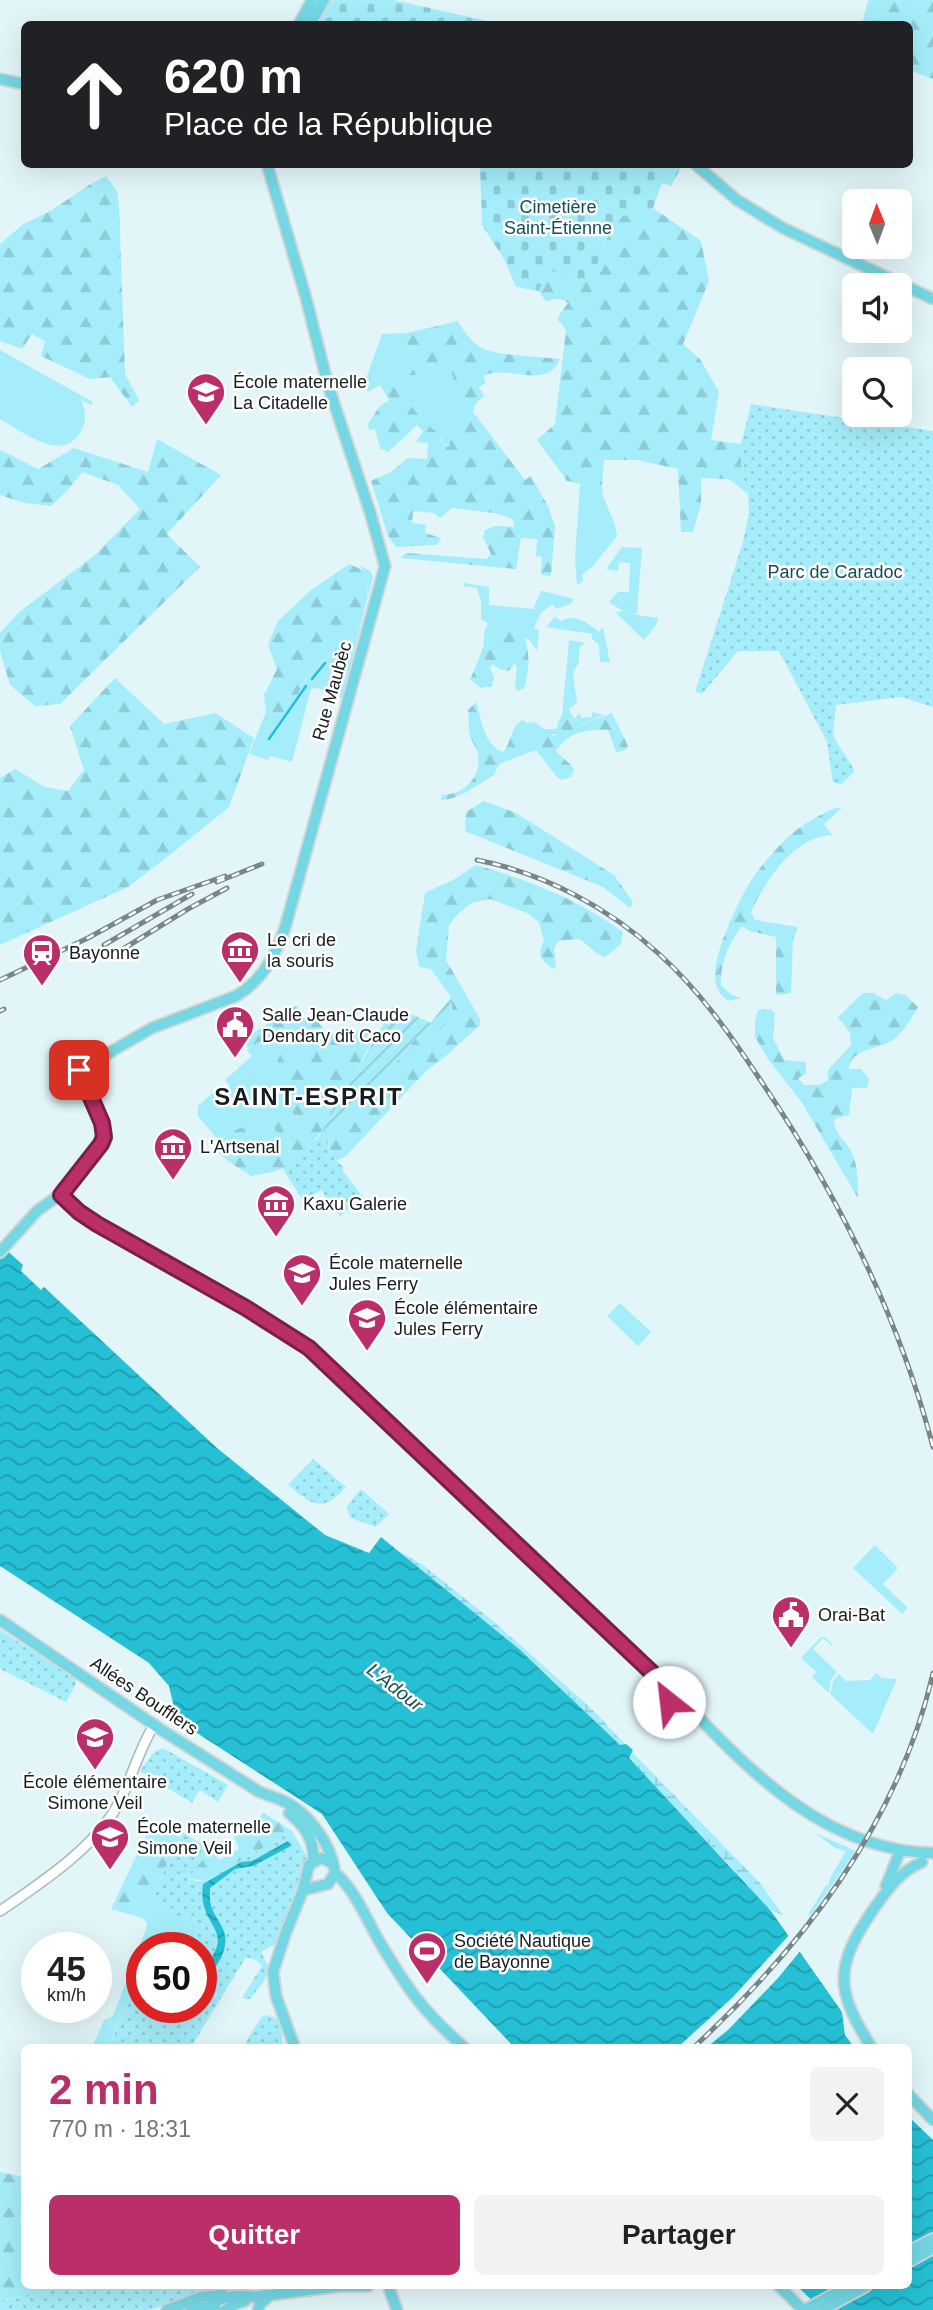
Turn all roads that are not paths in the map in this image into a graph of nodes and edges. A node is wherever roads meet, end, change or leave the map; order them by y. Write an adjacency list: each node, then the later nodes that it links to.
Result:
1 (312, 0): 3 (main road)
2 (324, 0): 4 (main road)
3 (301, 21)
4 (312, 21)
5 (0, 79): 6 (main road)
6 (21, 83)
7 (268, 168): 10 (main road, Rue Maubèc)
8 (700, 168): 9 (main road)
9 (933, 299)
10 (61, 1195): 11 (main road); 15 (main road)
11 (0, 1251)
12 (0, 1620): 13 (main road, Allées Boufflers)
13 (154, 1725): 14 (main road, Allées Boufflers); 24 (street)
14 (271, 1798): 17 (main road, Allées Boufflers); 20 (main road, Allées Boufflers)
15 (900, 1851): 16 (main road); 18 (main road); 23 (main road)
16 (933, 1853)
17 (313, 1860): 19 (main road); 20 (main road)
18 (928, 1863): 23 (main road)
19 (307, 1872): 21 (main road); 22 (main road)
20 (332, 1873): 21 (main road); 26 (main road)
21 (317, 1885): 22 (main road)
22 (303, 1890): 25 (main road)
23 (883, 1896): 27 (main road)
24 (0, 1911)
25 (294, 2044)
26 (460, 2044)
27 (870, 2044)
28 (912, 2098): 29 (main road)
29 (933, 2120)
30 (933, 2239): 32 (main road)
31 (933, 2248): 33 (main road)
32 (912, 2250)
33 (912, 2260)
34 (317, 2289): 39 (main road)
35 (391, 2289): 47 (main road)
36 (782, 2289): 48 (main road)
37 (843, 2289): 48 (main road)
38 (860, 2289): 49 (main road)
39 (270, 2295): 41 (main road); 46 (main road)
40 (237, 2296): 41 (main road); 42 (main road); 43 (main road)
41 (254, 2297): 45 (main road)
42 (212, 2308): 44 (main road)
43 (167, 2310)
44 (191, 2310)
45 (226, 2310)
46 (258, 2310)
47 (397, 2310)
48 (804, 2310)
49 (822, 2310)

